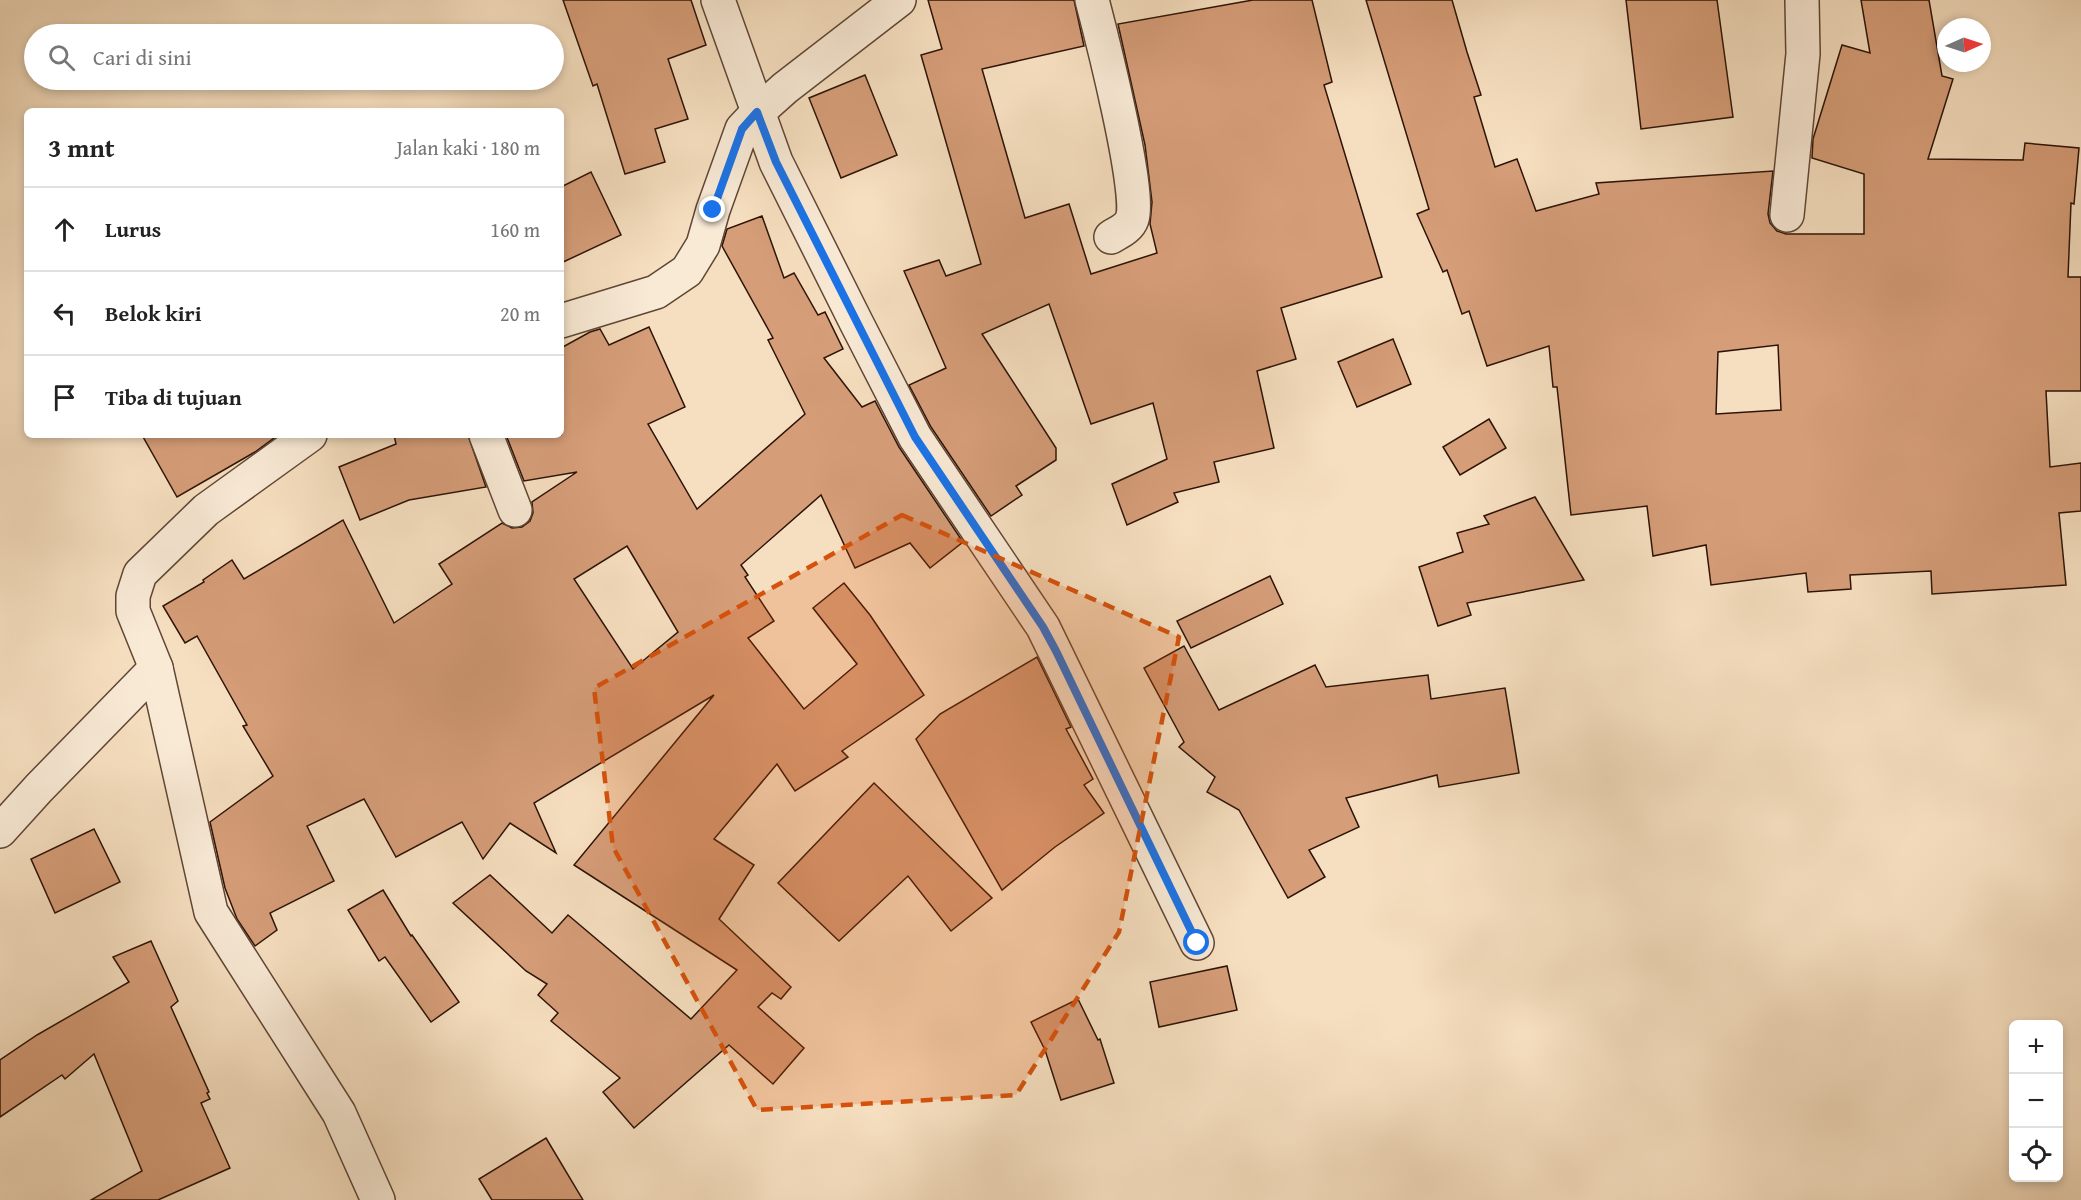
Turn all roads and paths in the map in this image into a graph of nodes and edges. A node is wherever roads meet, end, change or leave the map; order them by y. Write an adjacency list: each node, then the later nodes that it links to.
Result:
1 (718, 0): 5 (street)
2 (899, 0): 5 (street)
3 (1092, 0): 7 (street)
4 (1802, 0): 6 (street)
5 (757, 112): 8 (street); 14 (street)
6 (1787, 215)
7 (1111, 237)
8 (564, 320)
9 (306, 438): 12 (street)
10 (487, 438): 11 (street)
11 (515, 510)
12 (156, 668): 13 (street); 15 (street)
13 (0, 831)
14 (1197, 943)
15 (378, 1200)

